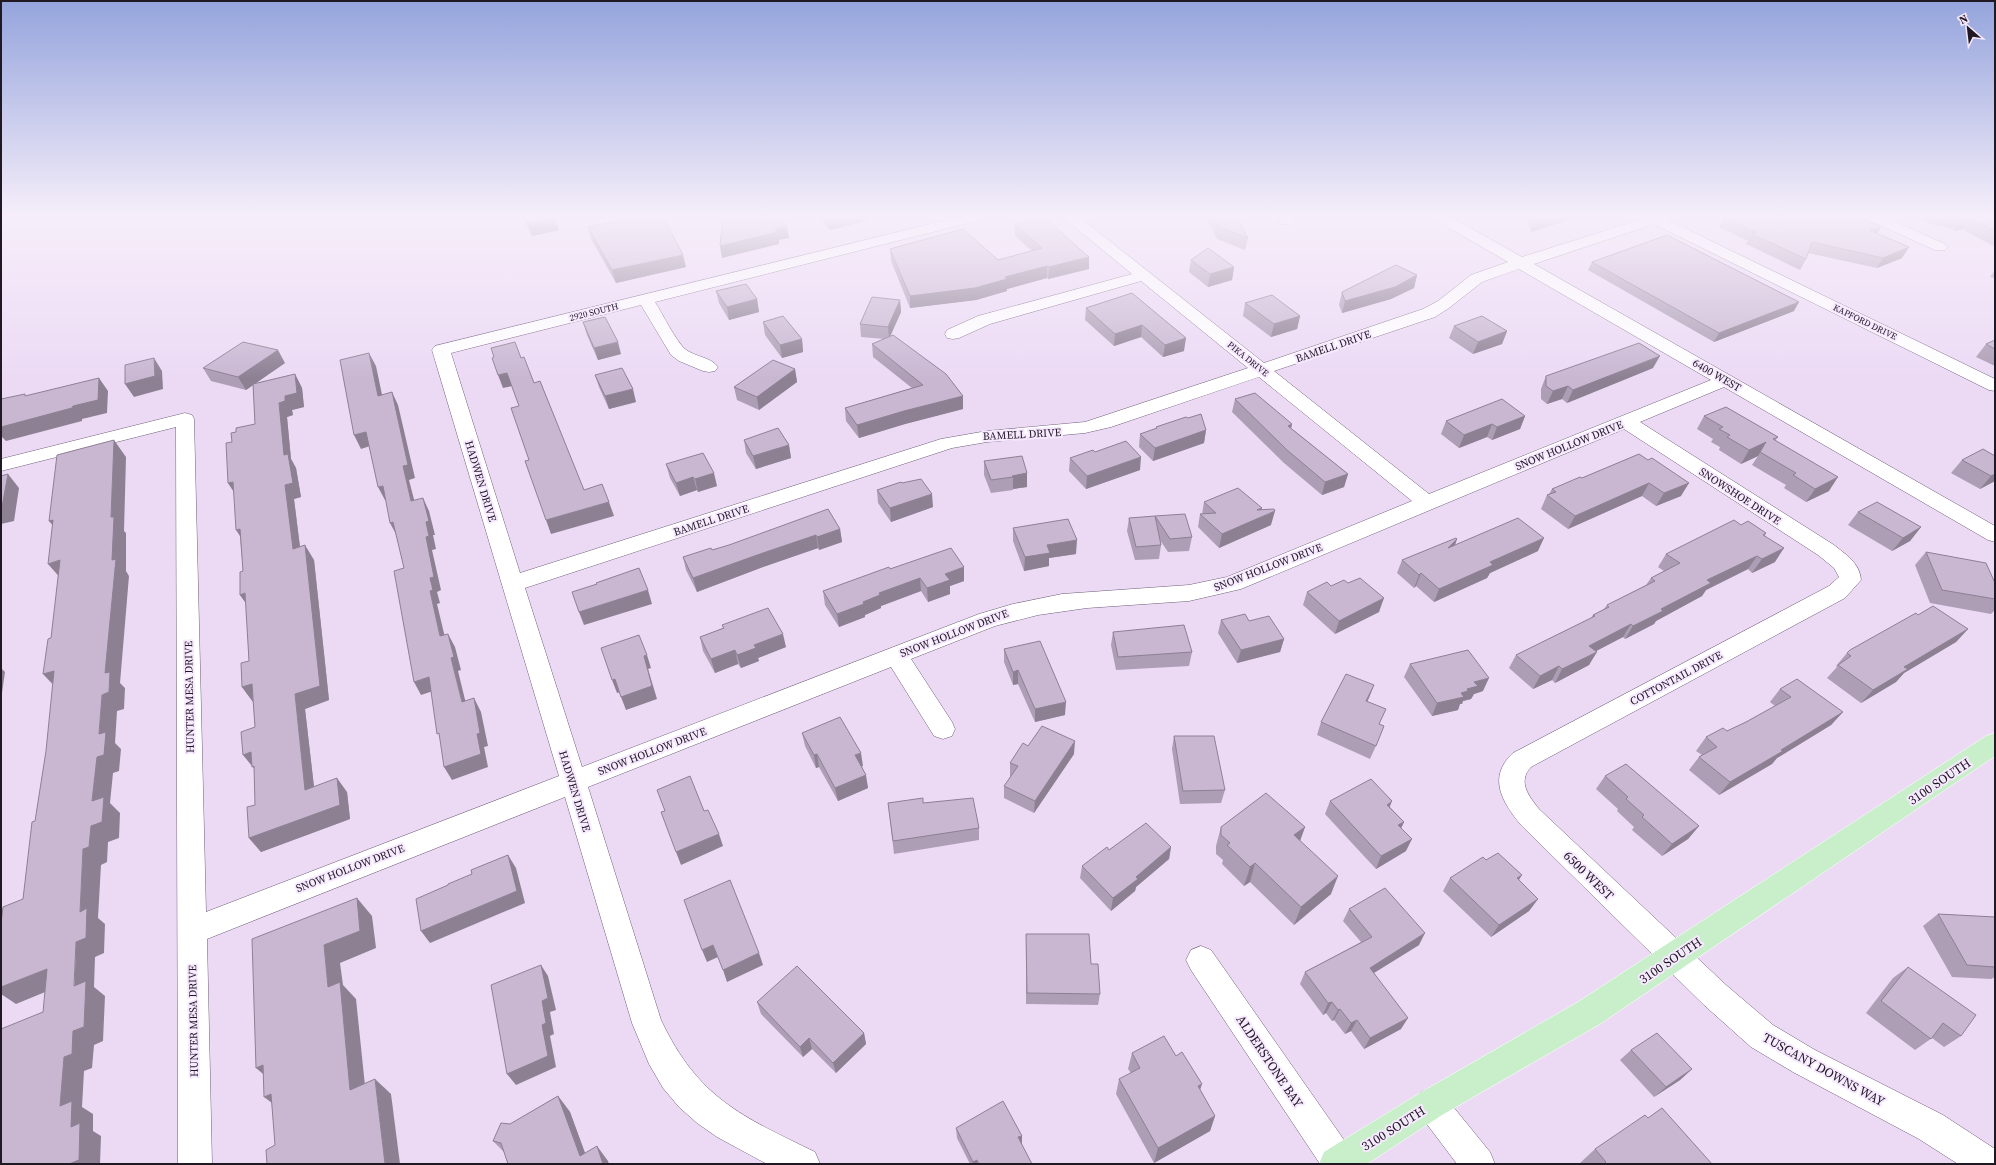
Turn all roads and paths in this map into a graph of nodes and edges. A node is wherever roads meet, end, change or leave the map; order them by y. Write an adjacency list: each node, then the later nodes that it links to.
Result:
1 (761, 270): 7 (street, 2920 SOUTH)
2 (1138, 270): 6 (street, PIKA DRIVE)
3 (1500, 270): 11 (street, BAMELL DRIVE)
4 (1534, 270): 12 (street, 6400 WEST)
5 (1763, 270): 13 (street, KAPFORD DRIVE)
6 (1144, 275): 8 (street); 11 (street, PIKA DRIVE)
7 (646, 299): 9 (street, 2920 SOUTH); 10 (street)
8 (953, 334)
9 (441, 350): 19 (street, HADWEN DRIVE)
10 (709, 367)
11 (1262, 370): 16 (street, PIKA DRIVE); 19 (street, BAMELL DRIVE)
12 (1726, 380): 14 (street, SNOW HOLLOW DRIVE); 17 (street, 6400 WEST)
13 (1995, 386)
14 (1626, 422): 16 (street, SNOW HOLLOW DRIVE); 18 (street, SNOWSHOE DRIVE)
15 (1, 465): 25 (street, HUNTER MESA DRIVE)
16 (1427, 503): 20 (street, SNOW HOLLOW DRIVE)
17 (1995, 535)
18 (1851, 575): 24 (street, COTTONTAIL DRIVE)
19 (512, 584): 23 (street, HADWEN DRIVE)
20 (896, 655): 21 (street); 23 (street, SNOW HOLLOW DRIVE)
21 (943, 729)
22 (1995, 744): 26 (main road, 3100 SOUTH)
23 (573, 782): 25 (street, SNOW HOLLOW DRIVE); 32 (street, HADWEN DRIVE)
24 (1512, 787): 26 (street, 6500 WEST)
25 (192, 931): 31 (street, HUNTER MESA DRIVE)
26 (1674, 957): 28 (main road, 3100 SOUTH); 34 (street, TUSCANY DOWNS WAY)
27 (1201, 960): 30 (street, ALDERSTONE BAY)
28 (1431, 1104): 30 (main road, 3100 SOUTH); 33 (street)
29 (1995, 1160): 35 (street)
30 (1338, 1163)
31 (195, 1164)
32 (803, 1164)
33 (1478, 1164)
34 (1988, 1164)
35 (1993, 1164)

